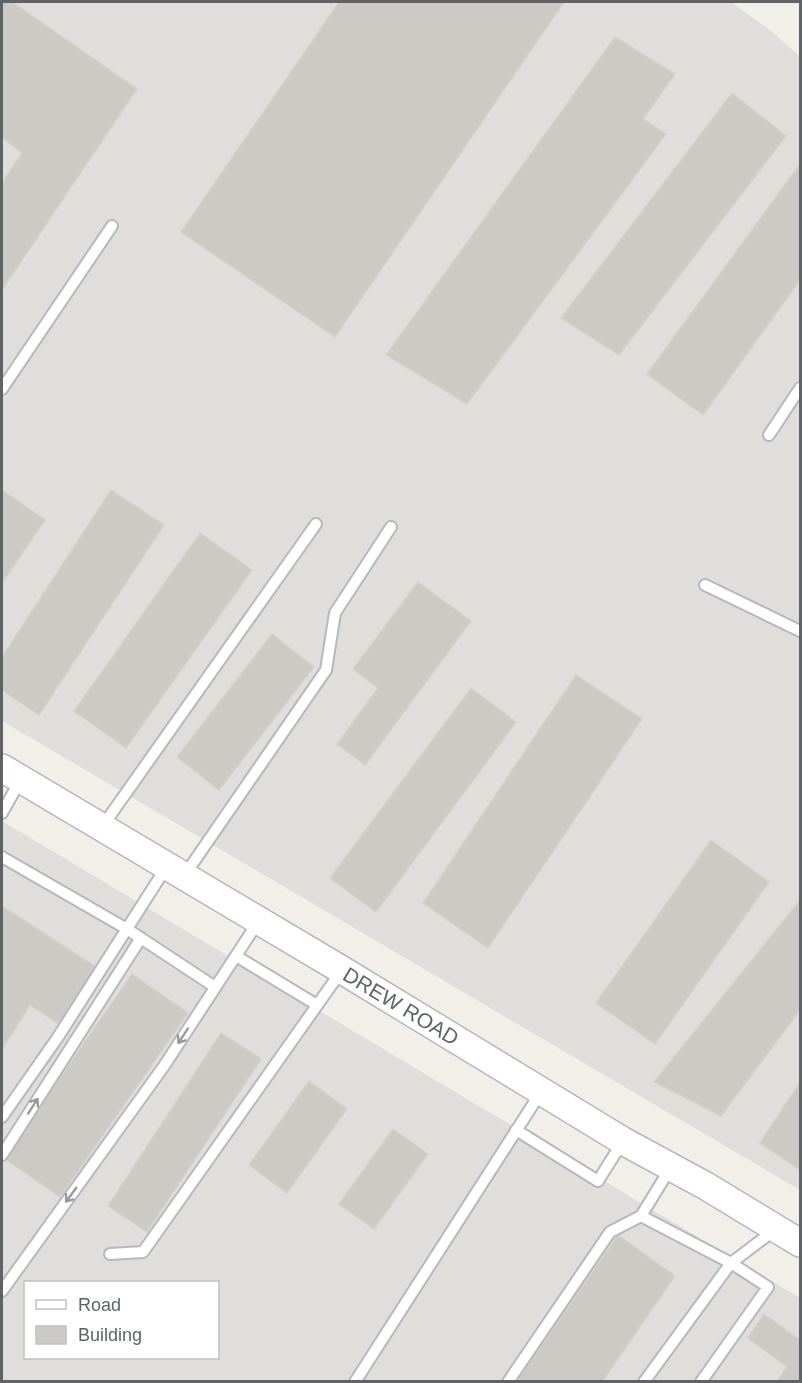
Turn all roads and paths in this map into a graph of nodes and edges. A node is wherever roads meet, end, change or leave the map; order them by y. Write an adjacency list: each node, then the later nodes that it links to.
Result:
1 (112, 226): 2 (lane)
2 (2, 387)
3 (801, 388): 4 (lane)
4 (769, 435)
5 (316, 524): 11 (lane)
6 (391, 527): 13 (lane)
7 (705, 585): 8 (lane)
8 (801, 631)
9 (11, 773): 10 (lane); 11 (street, DREW ROAD)
10 (2, 813)
11 (102, 827): 13 (street, DREW ROAD)
12 (2, 857): 15 (lane)
13 (175, 871): 14 (street, DREW ROAD); 15 (lane)
14 (259, 920): 17 (lane); 18 (street, DREW ROAD)
15 (127, 928): 16 (lane); 22 (lane)
16 (141, 938): 19 (lane); 25 (lane, one-way to 16)
17 (236, 956): 19 (lane); 20 (lane)
18 (342, 970): 20 (lane); 21 (street, DREW ROAD)
19 (215, 987): 32 (lane, one-way to 32)
20 (317, 1005): 30 (lane)
21 (542, 1091): 23 (lane); 24 (street, DREW ROAD)
22 (2, 1117)
23 (516, 1130): 24 (lane); 33 (lane)
24 (623, 1141): 26 (street, DREW ROAD)
25 (2, 1155)
26 (671, 1167): 27 (lane); 28 (street, DREW ROAD)
27 (640, 1216): 31 (lane); 34 (lane)
28 (776, 1229): 29 (street, DREW ROAD); 31 (lane)
29 (801, 1243)
30 (110, 1254)
31 (731, 1263): 35 (lane); 36 (lane)
32 (2, 1291)
33 (355, 1382)
34 (508, 1382)
35 (644, 1382)
36 (701, 1382)

